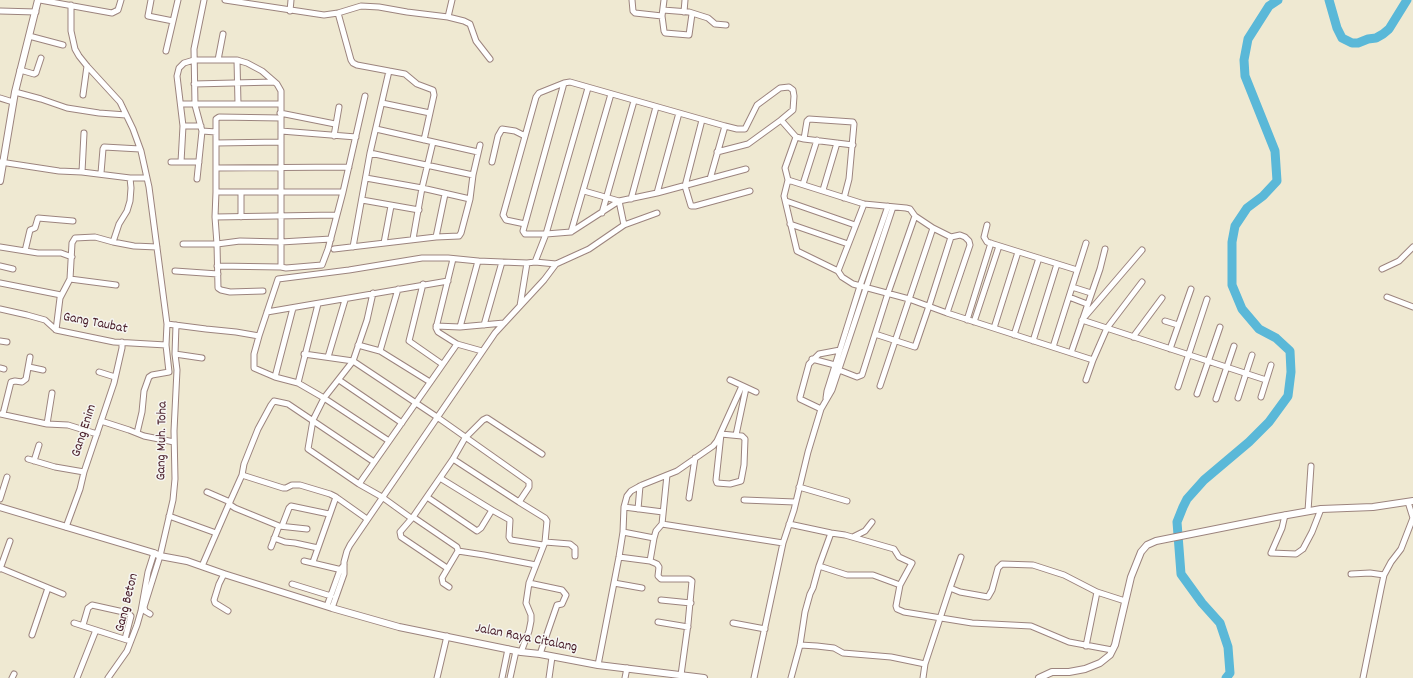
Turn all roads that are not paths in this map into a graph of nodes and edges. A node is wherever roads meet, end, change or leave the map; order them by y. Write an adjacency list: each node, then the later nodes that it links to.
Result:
1 (39, 0): 13 (street); 18 (street)
2 (121, 0): 13 (street)
3 (151, 0): 24 (street)
4 (178, 0): 24 (street)
5 (204, 0): 32 (street)
6 (225, 0): 16 (street)
7 (291, 0): 16 (street)
8 (379, 0): 14 (street)
9 (452, 0): 23 (street)
10 (632, 0): 22 (street)
11 (664, 0): 15 (street)
12 (685, 0): 19 (street)
13 (74, 4): 35 (street)
14 (379, 7): 20 (street); 23 (street)
15 (663, 10): 19 (street); 22 (street)
16 (290, 11): 20 (street)
17 (0, 12): 18 (street)
18 (36, 12): 27 (street)
19 (684, 12): 21 (street)
20 (338, 13): 37 (street)
21 (692, 14): 22 (street); 25 (street)
22 (662, 16)
23 (448, 17): 31 (street)
24 (173, 21): 29 (street)
25 (726, 25)
26 (223, 34): 33 (street)
27 (29, 36): 28 (street); 36 (street)
28 (63, 45)
29 (166, 51)
30 (41, 58): 36 (street)
31 (490, 59)
32 (194, 60): 33 (street); 40 (street); 51 (street)
33 (218, 60): 34 (street)
34 (237, 60): 38 (street); 41 (street)
35 (87, 66): 45 (street); 59 (street)
36 (20, 70): 43 (street)
37 (389, 71): 50 (street); 57 (street)
38 (274, 82): 41 (street); 53 (street)
39 (564, 83): 42 (street); 73 (street); 139 (street)
40 (194, 84): 41 (street); 54 (street)
41 (238, 84): 52 (street)
42 (588, 88): 44 (street); 146 (street)
43 (15, 92): 49 (street); 59 (street)
44 (611, 94): 48 (street); 112 (street)
45 (83, 95)
46 (365, 96): 74 (street)
47 (0, 98): 49 (street)
48 (634, 101): 56 (street); 120 (street)
49 (13, 102): 88 (street)
50 (382, 103): 57 (street); 67 (street)
51 (181, 104): 54 (street); 64 (street)
52 (238, 104): 53 (street); 54 (street)
53 (281, 104): 60 (street)
54 (195, 105): 66 (street)
55 (339, 107): 63 (street)
56 (656, 107): 58 (street); 123 (street)
57 (430, 113): 76 (street)
58 (679, 113): 61 (street); 118 (street)
59 (126, 115): 84 (street)
60 (281, 115): 63 (street); 68 (street); 69 (street)
61 (702, 120): 65 (street); 109 (street)
62 (783, 122): 65 (street); 71 (street); 86 (street)
63 (335, 124): 72 (street)
64 (183, 126): 66 (street); 90 (street)
65 (725, 126): 86 (street)
66 (202, 129): 69 (street); 91 (street)
67 (376, 129): 76 (street); 87 (street)
68 (281, 131): 72 (street); 79 (street)
69 (216, 132): 78 (street)
70 (84, 133): 98 (street)
71 (795, 135): 75 (street); 106 (street)
72 (334, 136): 74 (street)
73 (525, 136): 92 (street); 139 (street)
74 (356, 137): 95 (street)
75 (804, 139): 77 (street); 83 (street)
76 (424, 140): 80 (street)
77 (817, 140): 81 (street); 108 (street)
78 (216, 142): 79 (street); 96 (street)
79 (281, 142): 94 (street)
80 (433, 142): 85 (street); 93 (street)
81 (837, 143): 83 (street); 111 (street)
82 (480, 145): 85 (street)
83 (852, 145): 121 (street)
84 (140, 149): 99 (street); 102 (street)
85 (478, 152): 100 (street)
86 (717, 152): 105 (street)
87 (370, 154): 93 (street); 103 (street)
88 (1, 162): 98 (street); 107 (street)
89 (171, 162): 90 (street)
90 (181, 162): 91 (street)
91 (199, 162): 104 (street)
92 (492, 162)
93 (428, 166): 100 (street); 110 (street)
94 (280, 167): 95 (street); 96 (street); 115 (street)
95 (349, 167): 116 (street)
96 (216, 168): 114 (street)
97 (746, 169): 105 (street)
98 (82, 172): 99 (street)
99 (101, 173): 101 (street)
100 (473, 175): 122 (street)
101 (130, 178): 102 (street); 151 (street)
102 (147, 178): 161 (street)
103 (366, 178): 110 (street); 124 (street)
104 (197, 179)
105 (710, 179): 109 (street)
106 (788, 180): 108 (street); 126 (street)
107 (0, 181)
108 (803, 184): 111 (street)
109 (685, 186): 113 (street); 118 (street)
110 (422, 188): 119 (street); 130 (street)
111 (822, 190): 121 (street)
112 (584, 191): 120 (street); 145 (street)
113 (750, 191)
114 (216, 192): 117 (street); 136 (street)
115 (280, 192): 116 (street); 117 (street); 133 (street)
116 (343, 192): 134 (street)
117 (241, 193): 137 (street)
118 (657, 193): 123 (street)
119 (445, 194): 122 (street); 147 (street)
120 (606, 197): 125 (street); 131 (street)
121 (844, 198): 127 (street)
122 (470, 199): 147 (street)
123 (630, 199): 125 (street)
124 (362, 200): 128 (street); 162 (street)
125 (619, 201): 131 (street); 141 (street)
126 (786, 201): 140 (street); 142 (street)
127 (864, 204): 129 (street); 142 (street)
128 (391, 206): 130 (street); 153 (street)
129 (890, 206): 135 (street); 193 (street)
130 (419, 210): 150 (street)
131 (602, 213): 145 (street)
132 (657, 213): 141 (street)
133 (281, 216): 134 (street); 137 (street); 152 (street)
134 (336, 216): 149 (street)
135 (915, 216): 144 (street); 199 (street)
136 (215, 217): 137 (street); 157 (street)
137 (240, 217)
138 (74, 221): 167 (street)
139 (525, 224): 146 (street)
140 (790, 224): 158 (street); 185 (street)
141 (624, 225): 176 (street)
142 (855, 225): 158 (street)
143 (986, 225): 154 (street)
144 (933, 228): 148 (street); 205 (street)
145 (571, 232): 146 (street)
146 (546, 234): 174 (street)
147 (436, 237): 150 (street)
148 (951, 237): 211 (street); 217 (street)
149 (331, 239): 152 (street); 180 (street)
150 (413, 239): 153 (street)
151 (113, 242): 161 (street); 169 (street)
152 (281, 242): 157 (street); 180 (street)
153 (384, 243): 162 (street)
154 (991, 243): 159 (street); 218 (street)
155 (1086, 243): 183 (street)
156 (183, 244): 157 (street)
157 (217, 244): 179 (street)
158 (848, 244): 185 (street)
159 (999, 246): 168 (street); 221 (street)
160 (0, 247): 167 (street)
161 (157, 247): 223 (street)
162 (353, 247): 164 (street)
163 (1413, 247): 182 (street)
164 (334, 249)
165 (1105, 249): 201 (street)
166 (1142, 250): 208 (street)
167 (25, 251): 169 (street)
168 (1018, 252): 170 (street); 228 (street)
169 (72, 257): 187 (street)
170 (1038, 258): 177 (street); 233 (street)
171 (453, 259): 172 (street); 188 (street); 216 (street)
172 (478, 262): 173 (street); 227 (street)
173 (502, 262): 175 (street); 224 (street)
174 (535, 262): 175 (street); 176 (street)
175 (527, 263): 212 (street)
176 (556, 264): 212 (street)
177 (1057, 264): 183 (street); 238 (street)
178 (0, 266): 181 (street)
179 (217, 266): 180 (street); 186 (street)
180 (281, 267)
181 (13, 269)
182 (1382, 269)
183 (1077, 270): 194 (street)
184 (175, 271): 186 (street)
185 (838, 271): 193 (street)
186 (218, 274): 197 (street)
187 (70, 280): 192 (street); 200 (street)
188 (448, 281): 191 (street); 226 (street)
189 (1142, 282): 229 (street)
190 (0, 283): 200 (street)
191 (423, 284): 195 (street); 262 (street)
192 (116, 285)
193 (863, 287): 199 (street); 247 (street); 268 (street)
194 (1072, 287): 201 (street); 202 (street)
195 (398, 289): 198 (street); 248 (street)
196 (1191, 289): 225 (street)
197 (263, 291)
198 (373, 293): 207 (street); 243 (street)
199 (888, 293): 205 (street); 232 (street)
200 (61, 295): 231 (street)
201 (1090, 295): 208 (street); 210 (street)
202 (1069, 297): 210 (street); 245 (street)
203 (1387, 297): 213 (street)
204 (1162, 298): 235 (street)
205 (909, 299): 211 (street); 237 (street)
206 (1207, 299): 253 (street)
207 (345, 300): 209 (street); 256 (street)
208 (1098, 301): 219 (street)
209 (318, 304): 214 (street); 252 (street)
210 (1087, 304): 219 (street)
211 (930, 306): 217 (street); 237 (street)
212 (520, 307): 222 (street)
213 (1413, 307)
214 (293, 308): 216 (street); 272 (street)
215 (0, 309): 231 (street, Gang Taubat)
216 (267, 312): 234 (street)
217 (947, 313): 218 (street)
218 (967, 320): 221 (street)
219 (1082, 320): 229 (street); 250 (street)
220 (1165, 321): 225 (street)
221 (974, 322): 228 (street)
222 (505, 323): 224 (street); 249 (street)
223 (172, 324): 234 (street); 242 (street); 251 (street, Gang Muh. Toha)
224 (484, 325): 227 (street)
225 (1178, 325): 246 (street)
226 (436, 326): 227 (street); 241 (street)
227 (460, 327)
228 (994, 328): 233 (street)
229 (1107, 328): 235 (street); 259 (street)
230 (1220, 328): 261 (street)
231 (56, 330): 240 (street, Gang Taubat)
232 (875, 334): 237 (street); 268 (street)
233 (1014, 335): 238 (street)
234 (259, 336): 272 (street)
235 (1133, 337): 246 (street)
236 (0, 341): 239 (street)
237 (895, 341): 279 (street)
238 (1033, 341): 245 (street)
239 (7, 342)
240 (122, 342): 242 (street, Gang Taubat); 271 (street, Gang Enim)
241 (457, 344): 249 (street); 262 (street)
242 (166, 345): 298 (street)
243 (358, 345): 248 (street); 260 (street)
244 (1234, 346): 266 (street)
245 (1053, 347): 250 (street)
246 (1170, 349): 253 (street)
247 (840, 350): 258 (street); 263 (street)
248 (380, 351): 277 (street)
249 (482, 351): 293 (street)
250 (1071, 353): 259 (street)
251 (176, 354): 257 (street); 304 (street, Gang Muh. Toha)
252 (304, 354): 256 (street); 278 (street)
253 (1189, 355): 261 (street); 281 (street)
254 (1252, 355): 270 (street)
255 (30, 357): 265 (street)
256 (328, 357): 260 (street)
257 (202, 358)
258 (812, 359): 263 (street); 291 (street)
259 (1093, 360): 275 (street)
260 (353, 361): 273 (street); 290 (street)
261 (1208, 361): 266 (street); 284 (street)
262 (442, 364): 277 (street)
263 (835, 365): 289 (street)
264 (1271, 365): 276 (street)
265 (29, 367): 267 (street); 292 (street)
266 (1227, 367): 270 (street); 288 (street)
267 (43, 370)
268 (839, 370): 289 (street)
269 (99, 372): 271 (street)
270 (1246, 374): 276 (street); 287 (street)
271 (115, 377): 295 (street, Gang Enim)
272 (275, 377): 278 (street)
273 (339, 380): 286 (street); 296 (street)
274 (730, 380): 280 (street)
275 (1086, 380)
276 (1266, 380): 285 (street)
277 (430, 382): 290 (street)
278 (298, 383): 286 (street)
279 (880, 386)
280 (744, 387): 282 (street); 300 (street); 301 (street)
281 (1178, 387)
282 (756, 392)
283 (52, 393): 297 (street)
284 (1197, 394)
285 (1261, 397)
286 (324, 398): 294 (street); 303 (street)
287 (1238, 398)
288 (1216, 399)
289 (825, 401): 291 (street)
290 (415, 403): 293 (street); 296 (street)
291 (821, 409): 320 (street)
292 (2, 414): 297 (street)
293 (437, 417): 302 (street); 324 (street)
294 (313, 420): 311 (street); 314 (street); 318 (street)
295 (101, 421): 298 (street); 299 (street, Gang Enim)
296 (402, 423): 303 (street)
297 (47, 424): 299 (street)
298 (137, 433): 304 (street)
299 (97, 434): 313 (street, Gang Enim)
300 (721, 434): 301 (street); 301 (street); 307 (street)
301 (736, 436)
302 (465, 438): 306 (street); 309 (street); 329 (street)
303 (389, 441): 311 (street)
304 (171, 442): 342 (street, Gang Muh. Toha)
305 (39, 445): 310 (street)
306 (542, 454)
307 (695, 458): 315 (street); 325 (street)
308 (28, 459): 310 (street)
309 (453, 459): 317 (street); 329 (street)
310 (34, 461): 313 (street)
311 (374, 462): 318 (street)
312 (1311, 466): 339 (street)
313 (84, 472): 349 (street, Gang Enim)
314 (242, 475): 322 (street); 332 (street)
315 (667, 475): 319 (street); 338 (street)
316 (7, 477): 326 (street)
317 (440, 478): 323 (street); 337 (street)
318 (358, 484): 324 (street)
319 (640, 486): 334 (street); 335 (street)
320 (799, 487): 328 (street); 330 (street)
321 (207, 492): 332 (street)
322 (336, 497): 340 (street); 344 (street)
323 (427, 497): 337 (street); 343 (street)
324 (382, 498): 343 (street); 344 (street)
325 (689, 498)
326 (0, 499)
327 (744, 500): 330 (street)
328 (847, 501)
329 (519, 502): 358 (street)
330 (795, 502): 347 (street)
331 (1410, 502): 336 (street); 379 (street)
332 (230, 503): 348 (street); 352 (street)
333 (0, 507): 349 (street)
334 (624, 507): 335 (street); 351 (street)
335 (638, 509): 338 (street)
336 (1321, 509): 339 (street); 341 (street)
337 (492, 510): 358 (street)
338 (663, 512): 346 (street)
339 (1308, 512): 341 (street)
340 (330, 514): 348 (street); 361 (street)
341 (1285, 515): 392 (street)
342 (169, 516): 352 (street); 364 (street, Gang Muh. Toha)
343 (412, 517): 362 (street); 374 (street)
344 (367, 519): 376 (street)
345 (872, 522): 354 (street)
346 (662, 524): 356 (street); 359 (street)
347 (789, 524): 353 (street); 359 (street)
348 (281, 526): 350 (street); 355 (street)
349 (66, 527): 363 (street)
350 (308, 529)
351 (623, 532): 356 (street); 366 (street)
352 (216, 533): 372 (street)
353 (831, 533): 354 (street); 373 (street)
354 (853, 537): 383 (street)
355 (274, 538): 360 (street); 361 (street)
356 (654, 538): 369 (street)
357 (10, 541): 375 (street)
358 (544, 544): 365 (street); 371 (street)
359 (783, 544): 403 (street)
360 (271, 547)
361 (318, 548): 370 (street)
362 (458, 551): 371 (street); 374 (street)
363 (154, 552): 364 (street); 408 (street, Gang Beton)
364 (160, 556): 372 (street, Jalan Raya Citalang); 396 (street, Gang Muh. Toha)
365 (575, 556)
366 (619, 557): 369 (street); 381 (street)
367 (961, 557): 387 (street)
368 (304, 561): 370 (street)
369 (650, 561): 393 (street)
370 (313, 562): 376 (street)
371 (536, 565): 380 (street)
372 (202, 566): 377 (street, Jalan Raya Citalang)
373 (819, 566): 383 (street); 409 (street)
374 (447, 568): 384 (street)
375 (0, 569): 385 (street)
376 (342, 571): 390 (street); 394 (street)
377 (224, 574): 394 (street, Jalan Raya Citalang); 395 (street)
378 (1350, 574): 379 (street)
379 (1384, 575): 432 (street)
380 (529, 583): 413 (street); 414 (street)
381 (614, 583): 386 (street); 417 (street)
382 (292, 584): 390 (street)
383 (900, 585): 397 (street)
384 (449, 587)
385 (48, 588): 389 (street); 405 (street)
386 (642, 588)
387 (950, 588): 388 (street); 397 (street)
388 (1097, 592): 392 (street); 410 (street)
389 (62, 594)
390 (331, 596): 394 (street)
391 (661, 600): 393 (street)
392 (1125, 601): 412 (street)
393 (691, 603): 402 (street)
394 (332, 608): 406 (street, Jalan Raya Citalang)
395 (228, 610)
396 (150, 614)
397 (940, 618): 410 (street); 416 (street)
398 (658, 622): 402 (street)
399 (74, 623): 401 (street)
400 (733, 623): 403 (street)
401 (83, 626): 404 (street); 407 (street)
402 (688, 627): 419 (street)
403 (765, 629): 428 (street)
404 (96, 630): 407 (street); 420 (street)
405 (32, 635)
406 (447, 636): 411 (street, Jalan Raya Citalang); 422 (street)
407 (125, 639): 408 (street)
408 (131, 641): 421 (street, Gang Beton)
409 (800, 645): 416 (street); 429 (street)
410 (1086, 646): 412 (street)
411 (508, 649): 413 (street, Jalan Raya Citalang); 423 (street)
412 (1112, 650): 431 (street)
413 (518, 651): 414 (street, Jalan Raya Citalang); 424 (street)
414 (540, 654): 415 (street, Jalan Raya Citalang)
415 (552, 657): 417 (street, Jalan Raya Citalang); 425 (street)
416 (926, 664): 430 (street)
417 (598, 665): 418 (street, Jalan Raya Citalang)
418 (627, 668): 419 (street, Jalan Raya Citalang); 426 (street)
419 (681, 674): 427 (street, Jalan Raya Citalang)
420 (77, 678)
421 (108, 678)
422 (437, 678)
423 (502, 678)
424 (510, 678)
425 (549, 678)
426 (625, 678)
427 (704, 678)
428 (754, 678)
429 (791, 678)
430 (922, 678)
431 (1039, 678)
432 (1363, 678)

